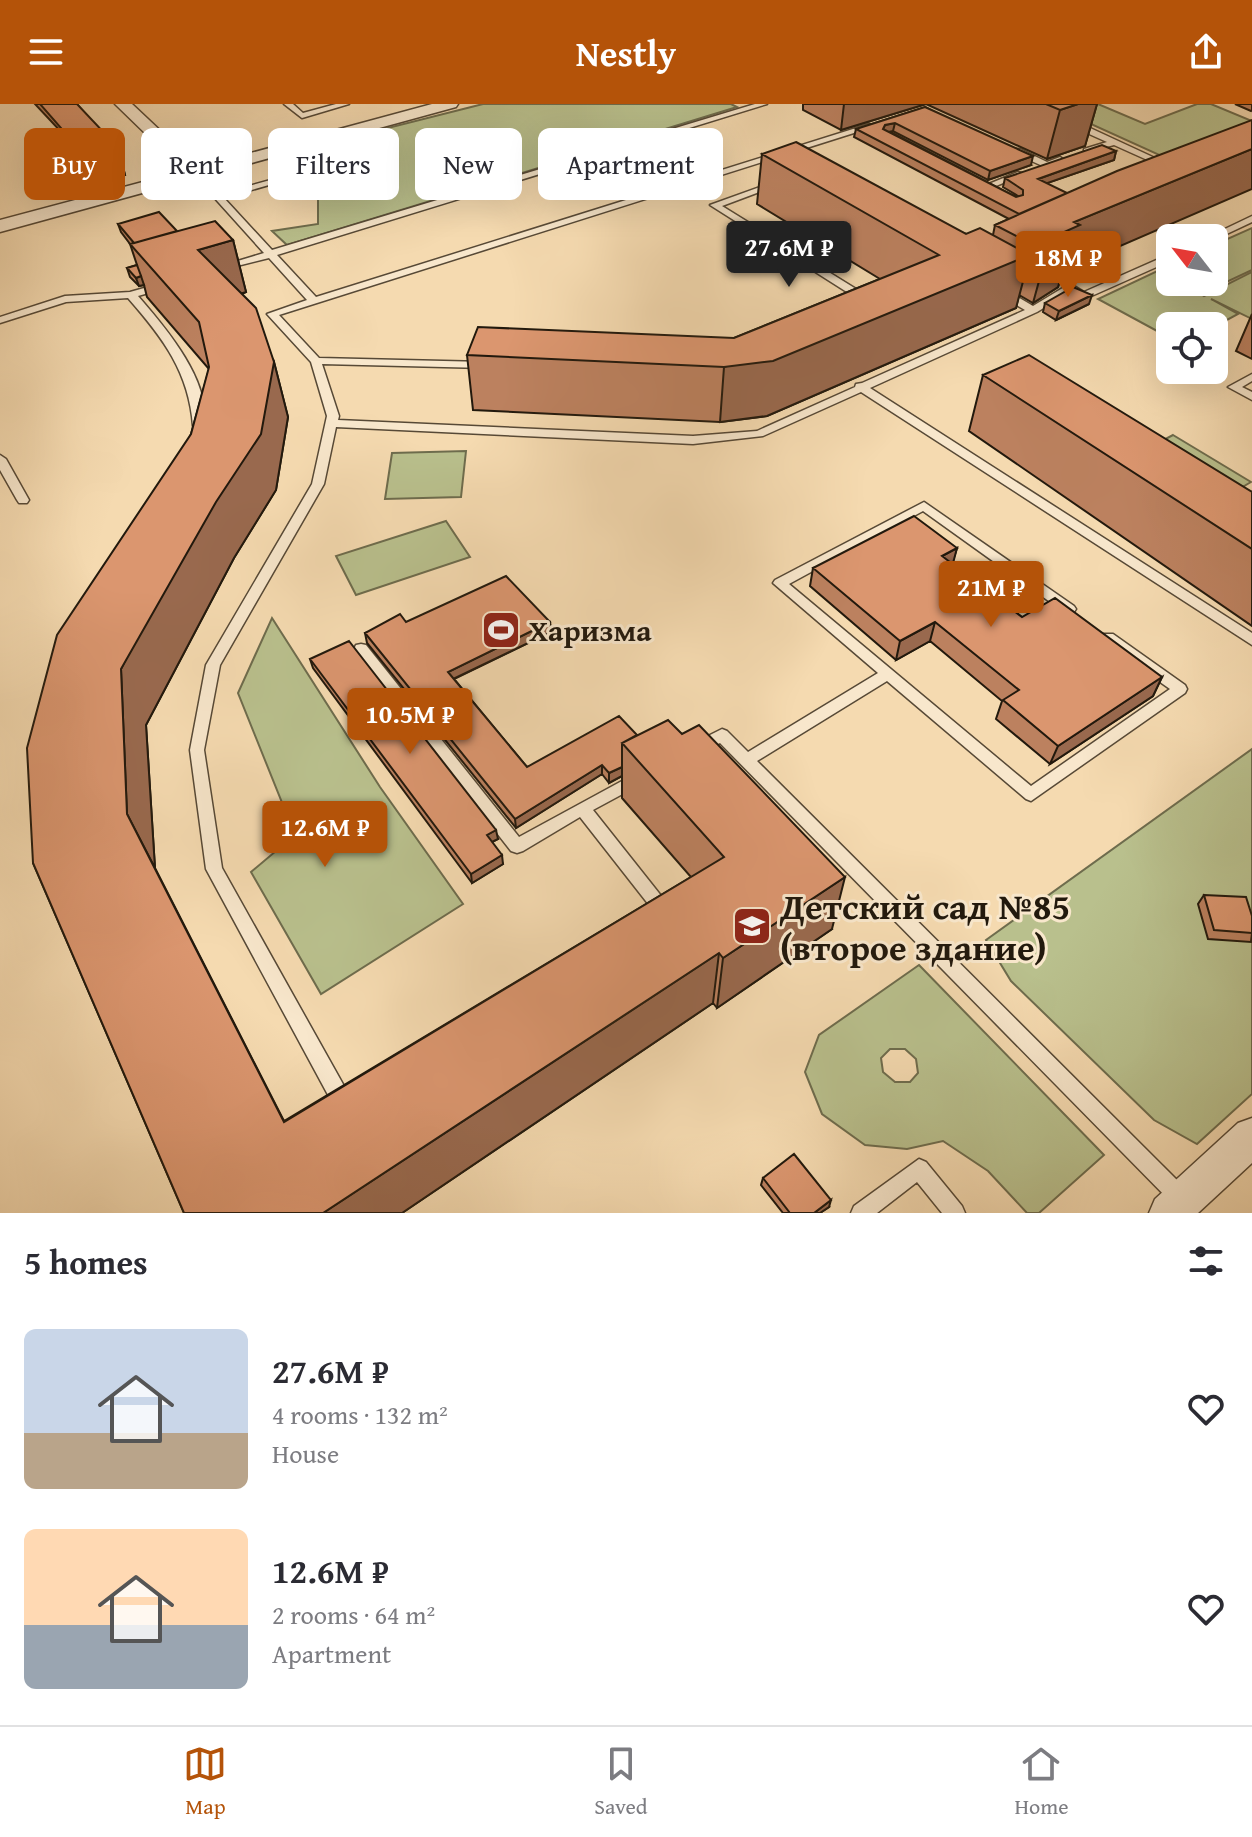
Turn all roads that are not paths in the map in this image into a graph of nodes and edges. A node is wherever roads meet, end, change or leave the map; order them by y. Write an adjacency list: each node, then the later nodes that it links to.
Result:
1 (123, 104): 8 (street)
2 (288, 104): 3 (lane)
3 (345, 104)
4 (450, 104): 11 (street)
5 (763, 104): 23 (lane)
6 (1056, 117): 9 (lane)
7 (881, 123): 29 (lane)
8 (148, 128)
9 (1114, 142): 12 (lane); 13 (lane)
10 (1007, 146): 12 (lane)
11 (252, 158)
12 (1047, 165): 16 (lane)
13 (1179, 171)
14 (974, 179): 16 (lane)
15 (784, 182): 30 (lane)
16 (988, 186): 18 (lane)
17 (141, 188): 21 (street)
18 (1002, 193)
19 (221, 200): 23 (lane)
20 (1252, 219): 22 (lane)
21 (0, 226)
22 (1228, 230)
23 (272, 255): 25 (lane); 29 (lane)
24 (1156, 263): 31 (lane)
25 (216, 271)
26 (173, 283): 28 (lane)
27 (993, 287): 31 (lane)
28 (131, 295): 32 (lane); 39 (lane)
29 (313, 300): 33 (lane)
30 (871, 303)
31 (1033, 310): 36 (lane)
32 (0, 320)
33 (316, 361): 34 (lane); 38 (lane)
34 (502, 365)
35 (1252, 377): 37 (lane)
36 (860, 386): 38 (lane); 44 (lane)
37 (1252, 397)
38 (331, 423): 52 (lane)
39 (199, 439)
40 (0, 459): 41 (lane)
41 (23, 500)
42 (1077, 616): 46 (lane)
43 (1090, 625): 46 (lane)
44 (1252, 640)
45 (361, 649): 50 (lane)
46 (888, 674): 48 (lane)
47 (680, 757): 48 (lane)
48 (747, 760): 54 (lane)
49 (652, 772): 50 (lane)
50 (582, 808): 51 (lane)
51 (647, 915)
52 (368, 1083)
53 (1252, 1137): 54 (street)
54 (1176, 1206)
55 (861, 1213): 56 (lane)
56 (955, 1213)

